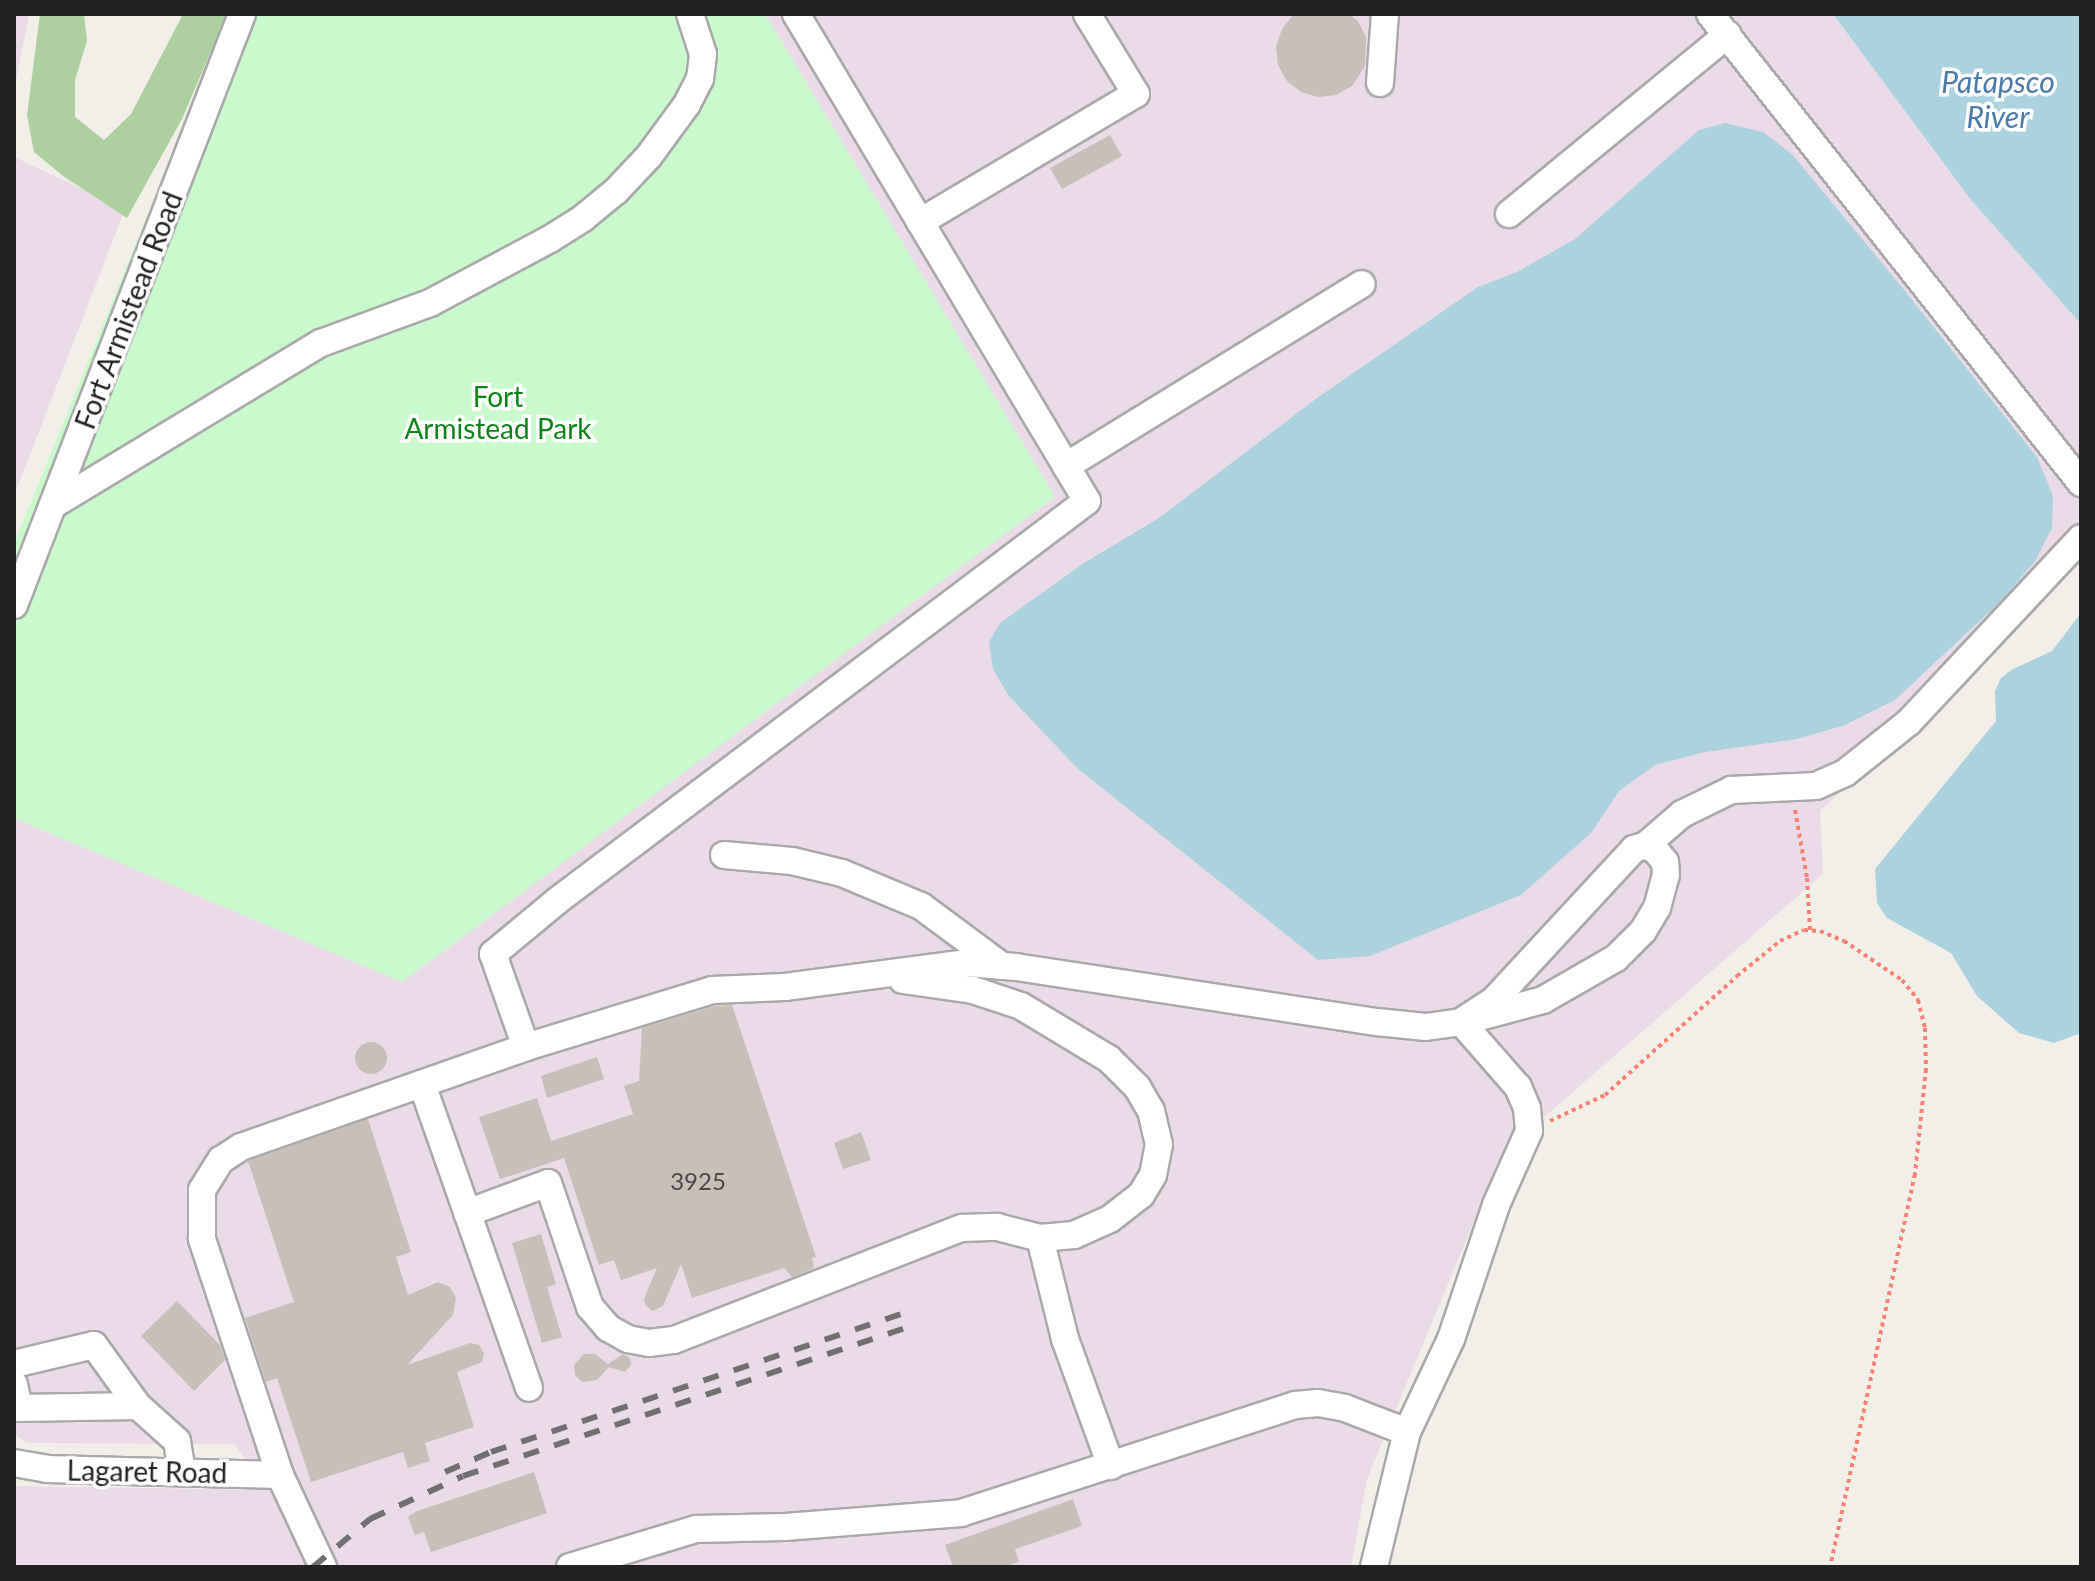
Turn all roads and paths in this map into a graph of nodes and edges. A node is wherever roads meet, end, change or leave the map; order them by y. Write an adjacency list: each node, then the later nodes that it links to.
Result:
1 (242, 14): 14 (street, Fort Armistead Road)
2 (690, 14): 14 (street)
3 (796, 14): 10 (street)
4 (1087, 14): 10 (street)
5 (1385, 14): 8 (street)
6 (1710, 14): 7 (street)
7 (1728, 34): 9 (street); 13 (street)
8 (1380, 83)
9 (1509, 214)
10 (920, 222): 12 (street)
11 (1362, 284): 12 (street)
12 (1066, 466): 24 (street)
13 (2081, 483)
14 (53, 505): 16 (street, Fort Armistead Road)
15 (2081, 538): 17 (street)
16 (14, 605)
17 (1791, 788): 18 (street); 20 (path)
18 (1646, 845): 23 (street); 23 (street)
19 (724, 855): 21 (street)
20 (1810, 930): 26 (path); 41 (path)
21 (1002, 966): 22 (street); 23 (street)
22 (867, 975): 24 (street); 28 (street)
23 (1461, 1022): 26 (street)
24 (526, 1047): 25 (street)
25 (422, 1084): 27 (street); 37 (street)
26 (1529, 1131): 33 (street)
27 (467, 1213): 28 (street); 30 (street)
28 (1040, 1238): 35 (street)
29 (14, 1364): 32 (street)
30 (529, 1388)
31 (16, 1401): 32 (street)
32 (138, 1406): 36 (street)
33 (1407, 1432): 35 (street); 40 (street)
34 (14, 1463): 36 (street, Lagaret Road)
35 (1111, 1466): 39 (street)
36 (182, 1472): 37 (street, Lagaret Road)
37 (280, 1475): 38 (street)
38 (323, 1567)
39 (570, 1567)
40 (1374, 1567)
41 (1830, 1567)

